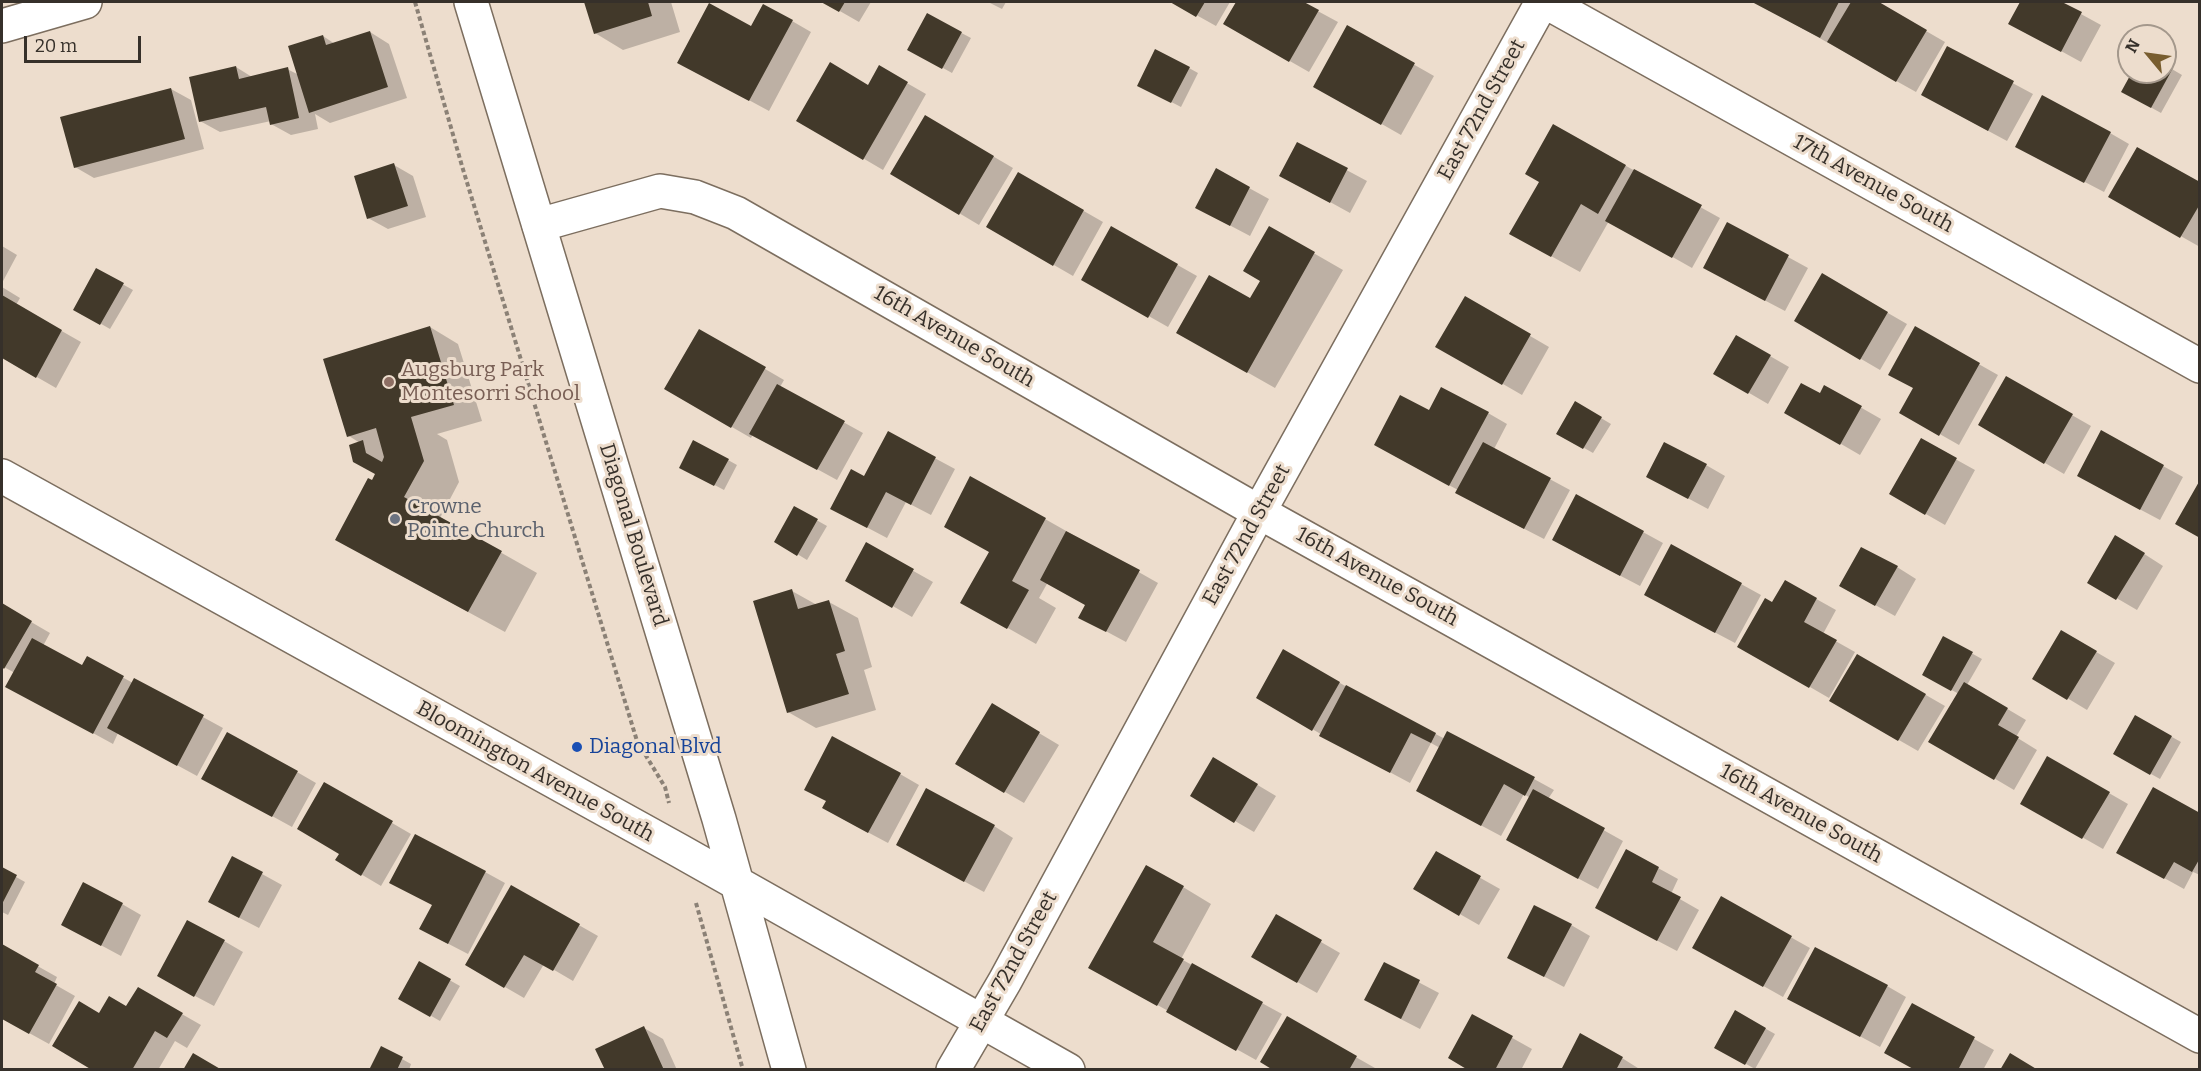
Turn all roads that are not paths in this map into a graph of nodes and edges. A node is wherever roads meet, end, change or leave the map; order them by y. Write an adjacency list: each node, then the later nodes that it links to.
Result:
1 (85, 2): 4 (street)
2 (471, 2): 5 (street, Diagonal Boulevard)
3 (1544, 2): 6 (street, 17th Avenue South); 8 (street, East 72nd Street)
4 (2, 26)
5 (539, 225): 8 (street, 16th Avenue South); 9 (street, Diagonal Boulevard)
6 (2199, 366)
7 (2, 476): 9 (street, Bloomington Avenue South)
8 (1260, 512): 10 (street, East 72nd Street); 11 (street, 16th Avenue South)
9 (736, 884): 10 (street, Bloomington Avenue South); 12 (street, Diagonal Boulevard)
10 (980, 1021): 13 (street, East 72nd Street); 14 (street, Bloomington Avenue South)
11 (2199, 1036)
12 (789, 1070)
13 (953, 1070)
14 (1068, 1070)

